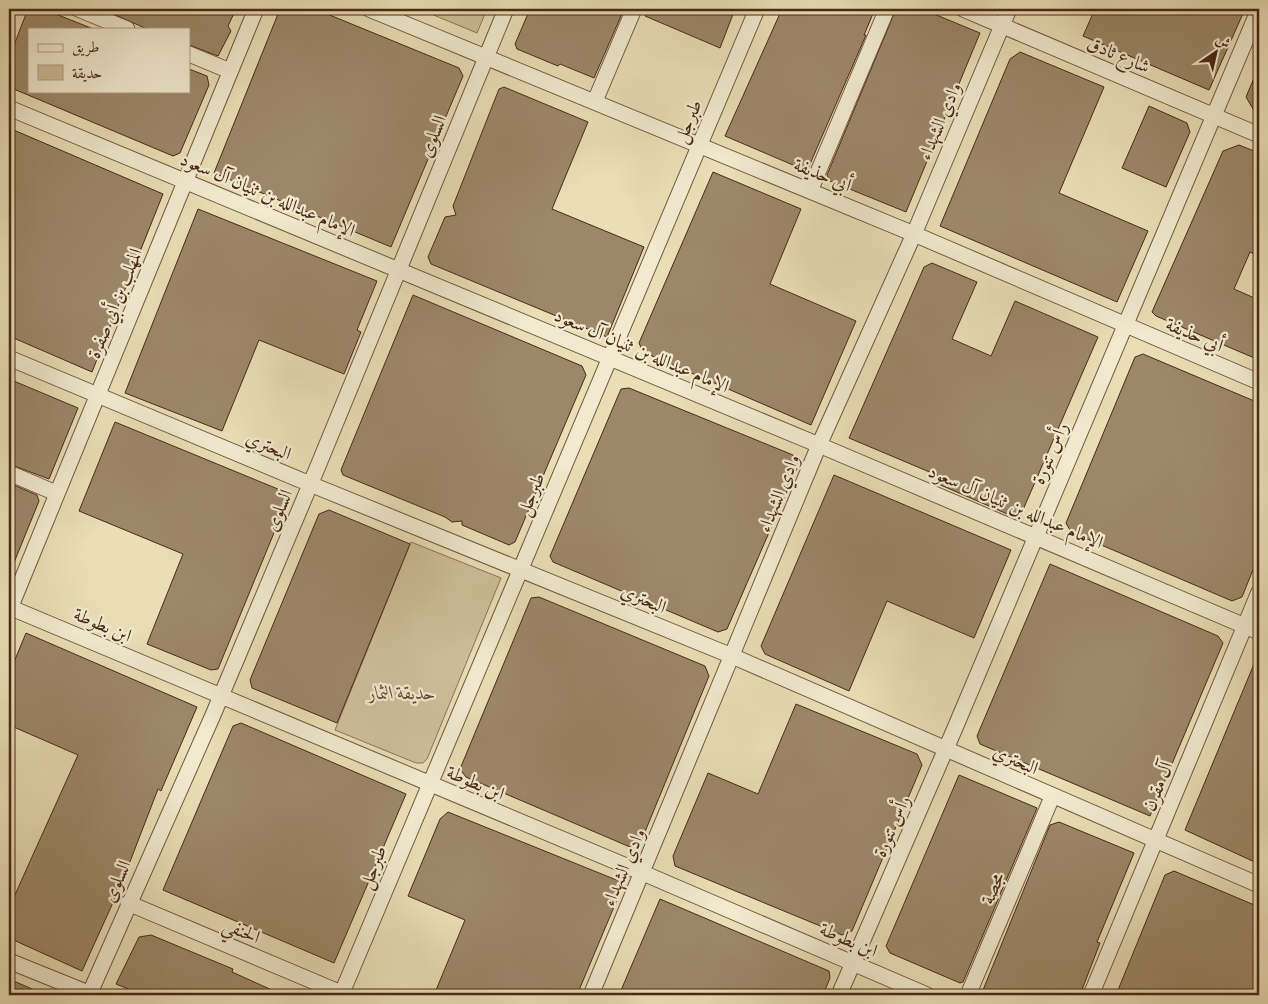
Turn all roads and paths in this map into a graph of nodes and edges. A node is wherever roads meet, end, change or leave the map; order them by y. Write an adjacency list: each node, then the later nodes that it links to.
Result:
1 (78, 9): 12 (street)
2 (256, 9): 15 (street, المهلب بن أبي صفرة)
3 (369, 9): 14 (street, أبي حذيفة)
4 (506, 9): 14 (street, السلوى)
5 (634, 9): 16 (street)
6 (757, 9): 20 (street, طبرجل)
7 (887, 9): 22 (street)
8 (963, 9): 11 (street, شارع ثادق)
9 (1009, 9): 11 (street, وادي الشهداء)
10 (1259, 9): 18 (street, رأس تنورة)
11 (1002, 26): 18 (street, شارع ثادق); 23 (street, وادي الشهداء)
12 (126, 28)
13 (190, 54): 15 (street)
14 (486, 56): 16 (street, أبي حذيفة); 24 (street, السلوى)
15 (230, 71): 21 (street, المهلب بن أبي صفرة)
16 (595, 101): 20 (street, أبي حذيفة)
17 (9, 108): 21 (street, الإمام عبدالله بن ثنيان آل سعود)
18 (1213, 116): 19 (street, شارع ثادق); 25 (street, رأس تنورة)
19 (1259, 134)
20 (699, 145): 22 (street, أبي حذيفة); 27 (street, طبرجل)
21 (184, 180): 24 (street, الإمام عبدالله بن ثنيان آل سعود); 29 (street, المهلب بن أبي صفرة)
22 (810, 191): 23 (street, أبي حذيفة)
23 (914, 234): 25 (street, أبي حذيفة); 30 (street, وادي الشهداء)
24 (399, 270): 27 (street, الإمام عبدالله بن ثنيان آل سعود); 32 (street, السلوى)
25 (1125, 326): 28 (street, أبي حذيفة); 34 (street, رأس تنورة)
26 (9, 358): 29 (street, البحتري)
27 (610, 358): 30 (street, الإمام عبدالله بن ثنيان آل سعود); 35 (street, طبرجل)
28 (1259, 382)
29 (98, 396): 32 (street, البحتري); 33 (street, المهلب بن أبي صفرة)
30 (819, 445): 34 (street, الإمام عبدالله بن ثنيان آل سعود); 40 (street, وادي الشهداء)
31 (9, 473): 33 (street)
32 (310, 484): 35 (street, البحتري); 41 (street, السلوى)
33 (56, 493): 37 (street, المهلب بن أبي صفرة)
34 (1035, 536): 38 (street, الإمام عبدالله بن ثنيان آل سعود); 42 (street, رأس تنورة)
35 (520, 568): 40 (street, البحتري); 43 (street, طبرجل)
36 (1259, 592): 38 (street, آل مقرن)
37 (9, 608): 41 (street, ابن بطوطة)
38 (1245, 625): 39 (street, الإمام عبدالله بن ثنيان آل سعود); 45 (street, آل مقرن)
39 (1259, 632)
40 (732, 656): 42 (street, البحتري); 46 (street, وادي الشهداء)
41 (221, 695): 43 (street, ابن بطوطة); 48 (street, السلوى)
42 (946, 750): 44 (street, البحتري); 50 (street, رأس تنورة)
43 (429, 784): 46 (street, ابن بطوطة); 51 (street, طبرجل)
44 (1052, 797): 45 (street, البحتري); 56 (street, مجصة)
45 (1155, 842): 47 (street, البحتري); 57 (street, آل مقرن)
46 (643, 873): 50 (street, ابن بطوطة); 53 (street, وادي الشهداء)
47 (1259, 886)
48 (128, 903): 51 (street, الحنفي); 52 (street, السلوى)
49 (9, 961): 52 (street)
50 (853, 963): 54 (street, رأس تنورة); 55 (street, ابن بطوطة)
51 (341, 994)
52 (91, 995)
53 (591, 995)
54 (839, 995)
55 (928, 995)
56 (968, 995)
57 (1091, 995)

